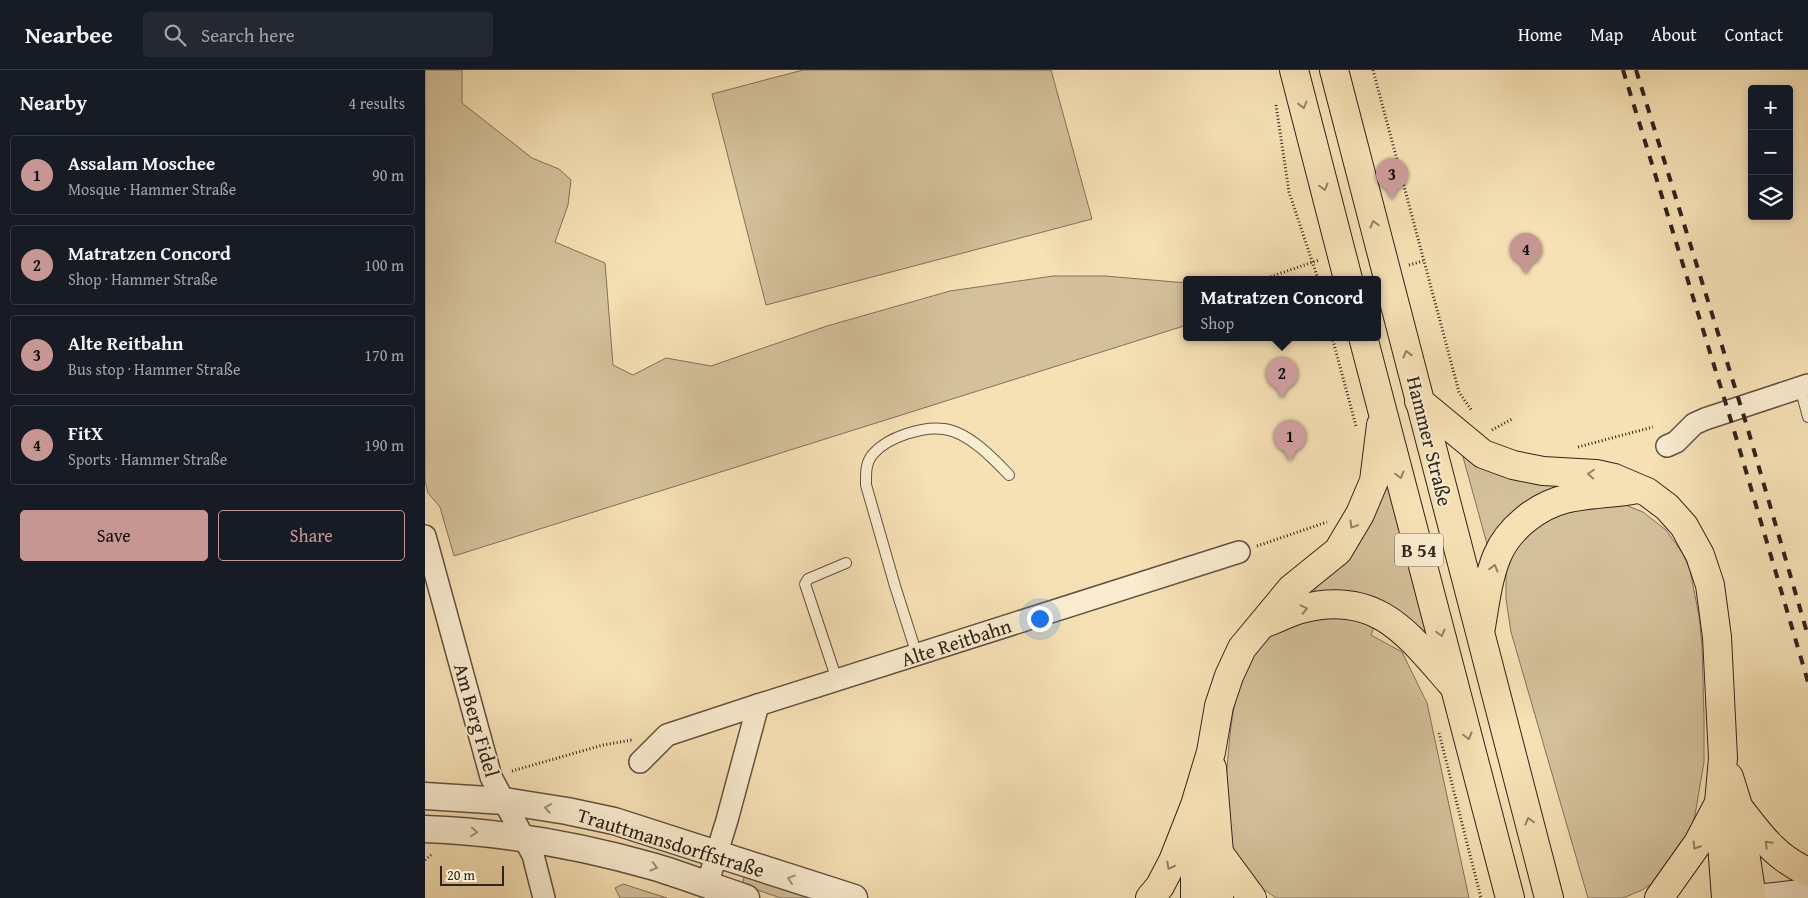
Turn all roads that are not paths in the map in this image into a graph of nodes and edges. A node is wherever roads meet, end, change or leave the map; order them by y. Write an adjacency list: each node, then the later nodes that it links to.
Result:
1 (1293, 70): 3 (main road, one-way to 3)
2 (1334, 70): 6 (main road, Hammer Straße / B 54, one-way to 2)
3 (1347, 276)
4 (1364, 341): 7 (main road, Hammer Straße / B 54)
5 (1804, 386): 8 (lane); 9 (street)
6 (1419, 401): 11 (main road, one-way to 6); 16 (main road, Hammer Straße / B 54)
7 (1383, 411): 15 (main road, one-way to 15); 19 (main road, Hammer Straße / B 54, one-way to 19)
8 (1808, 417)
9 (1667, 446)
10 (1009, 475): 17 (lane)
11 (1637, 489): 16 (main road, one-way to 11); 26 (main road)
12 (425, 536): 24 (street, Am Berg Fidel)
13 (1239, 552): 17 (street, Alte Reitbahn)
14 (846, 563): 18 (lane)
15 (1259, 626): 19 (main road, one-way to 19); 21 (main road)
16 (1479, 633): 42 (main road, Hammer Straße / B 54, one-way to 16)
17 (917, 655): 18 (street, Alte Reitbahn)
18 (837, 680): 20 (street, Alte Reitbahn)
19 (1456, 689): 41 (main road, Hammer Straße / B 54, one-way to 41)
20 (758, 705): 22 (street, Alte Reitbahn); 29 (street)
21 (1211, 752): 25 (main road); 30 (main road)
22 (640, 762)
23 (425, 796): 24 (street, Trauttmansdorffstraße)
24 (504, 801): 28 (street, Am Berg Fidel); 29 (street, Trauttmansdorffstraße, one-way to 24)
25 (1195, 804): 37 (main road, one-way to 37); 38 (main road)
26 (1728, 804): 31 (main road, one-way to 26); 43 (main road, one-way to 43); 44 (main road); 45 (main road)
27 (425, 829): 28 (street, Trauttmansdorffstraße, one-way to 28)
28 (524, 837): 32 (street, Trauttmansdorffstraße, one-way to 32); 34 (street, Am Berg Fidel)
29 (717, 854): 32 (street); 36 (street, Trauttmansdorffstraße, one-way to 29)
30 (1219, 854): 39 (main road); 40 (main road)
31 (1808, 872)
32 (707, 885): 35 (street, Trauttmansdorffstraße)
33 (1808, 893): 46 (main road)
34 (544, 898)
35 (746, 898)
36 (855, 898)
37 (1150, 898)
38 (1195, 898)
39 (1219, 898)
40 (1252, 898)
41 (1510, 898)
42 (1549, 898)
43 (1659, 898)
44 (1725, 898)
45 (1751, 898)
46 (1765, 898)

